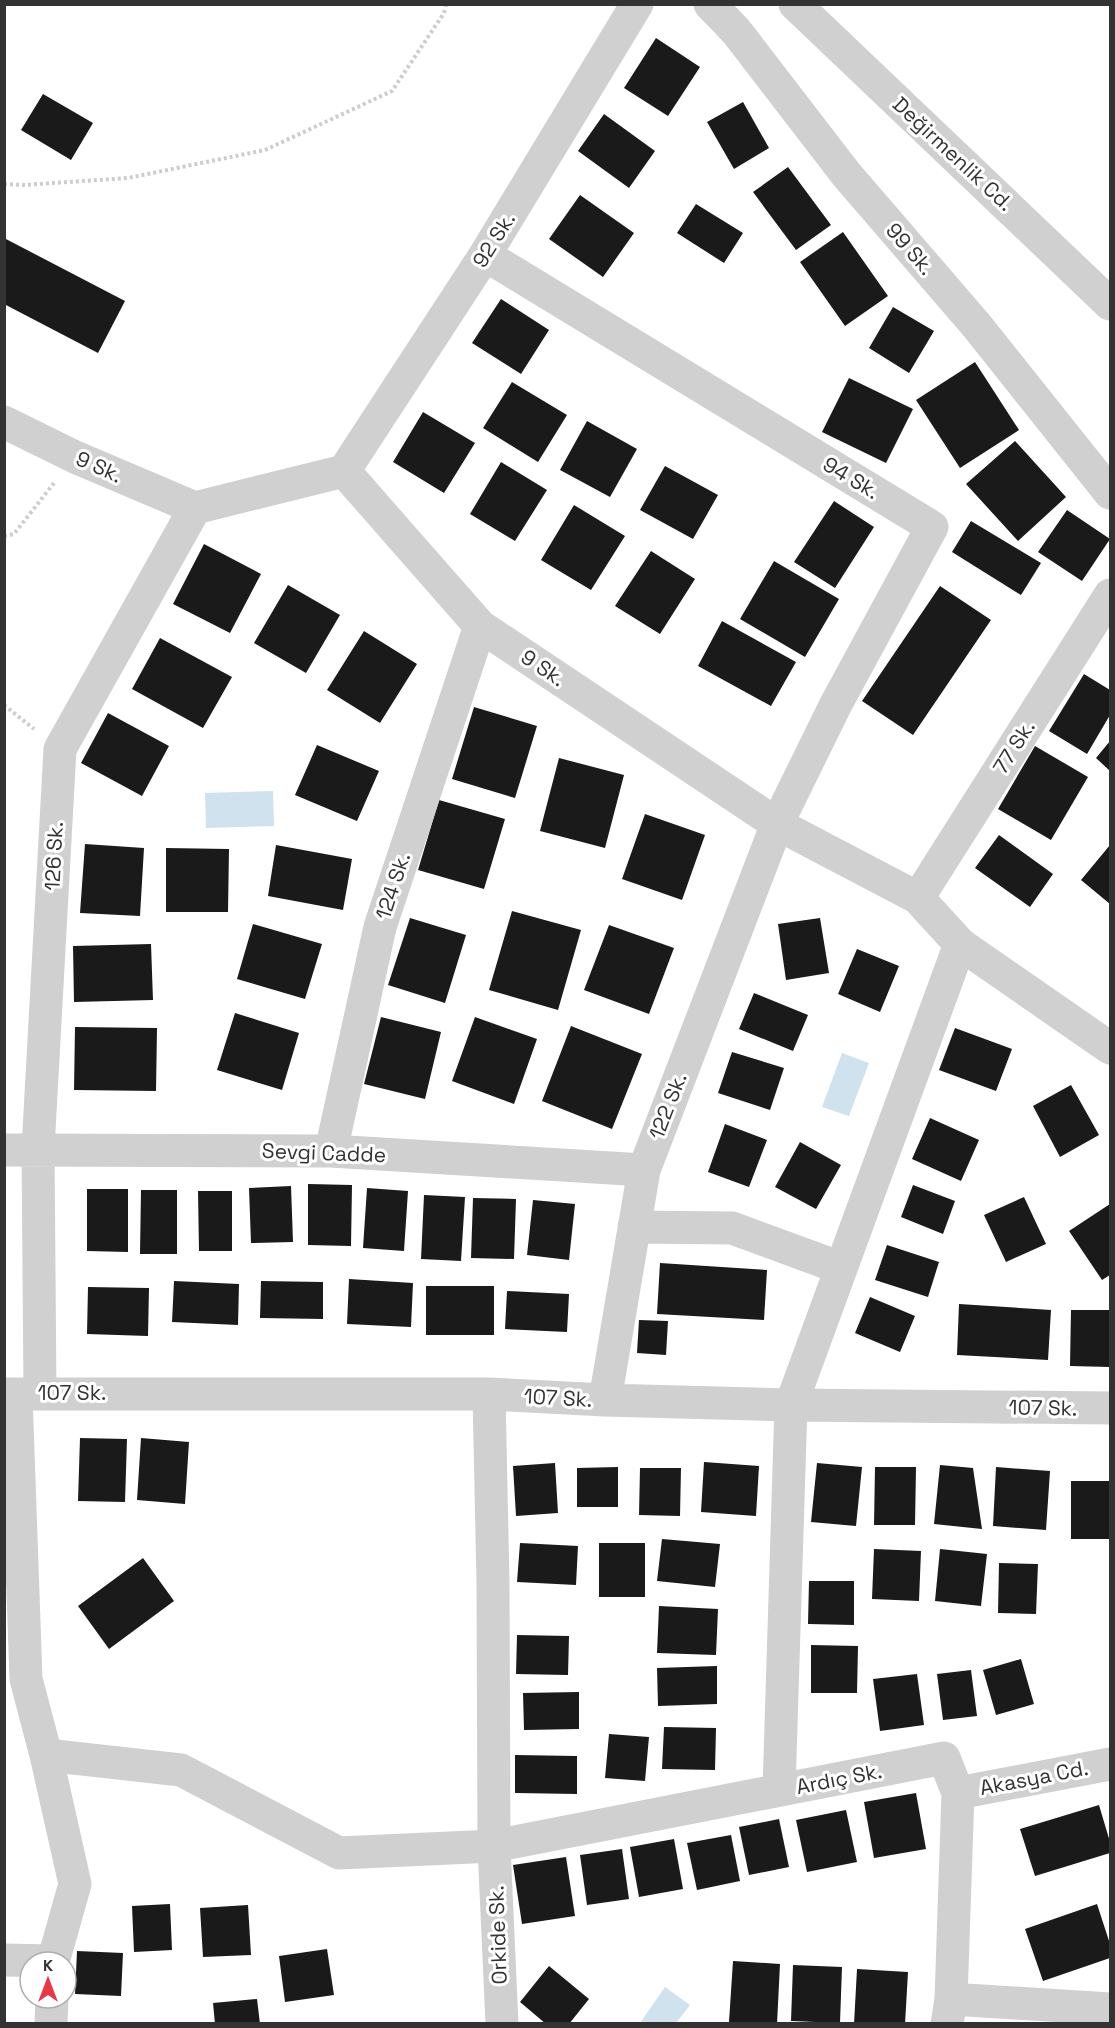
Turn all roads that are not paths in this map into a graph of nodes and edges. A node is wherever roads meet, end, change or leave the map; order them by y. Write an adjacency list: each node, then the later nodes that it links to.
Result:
1 (637, 4): 4 (street, 92 Sk.)
2 (710, 4): 8 (street, 99 Sk.)
3 (795, 4): 5 (street, Değirmenlik Cd.)
4 (485, 255): 7 (street, 92 Sk.); 12 (street, 94 Sk.)
5 (1110, 304)
6 (4, 422): 9 (street, 9 Sk.)
7 (344, 471): 9 (street); 11 (street, 9 Sk.)
8 (1110, 493)
9 (195, 508): 16 (street, 126 Sk.)
10 (1110, 595): 13 (street, 77 Sk.)
11 (480, 627): 12 (street, 9 Sk.); 18 (street, 124 Sk.)
12 (777, 824): 13 (street, 9 Sk.); 19 (street, 122 Sk.)
13 (918, 898): 14 (street, 9 Sk.)
14 (960, 944): 15 (street, 9 Sk.); 21 (street)
15 (1110, 1048)
16 (38, 1149): 17 (street, Sevgi Cadde); 18 (street, Sevgi Cadde); 22 (street, 126 Sk.)
17 (4, 1150)
18 (331, 1151): 19 (street, Sevgi Cadde)
19 (644, 1170): 20 (street, 122 Sk.)
20 (634, 1227): 21 (street); 24 (street, 122 Sk.)
21 (841, 1268): 25 (street)
22 (20, 1393): 23 (street, 107 Sk.); 27 (street, 126 Sk.)
23 (489, 1394): 24 (street, 107 Sk.); 32 (street, Orkide Sk.)
24 (605, 1401): 25 (street, 107 Sk.)
25 (791, 1405): 26 (street, 107 Sk.); 30 (street)
26 (1110, 1408)
27 (15, 1679): 28 (street, 126 Sk.)
28 (46, 1755): 32 (street, Ardıç Sk.); 33 (street, 126 Sk.)
29 (1110, 1764): 31 (street, Akasya Cd.)
30 (779, 1790): 31 (street, Ardıç Sk.); 32 (street, Ardıç Sk.)
31 (958, 1792): 35 (street, Ardıç Sk.)
32 (494, 1846): 36 (street, Orkide Sk.)
33 (56, 1950)
34 (1110, 2009): 35 (street)
35 (949, 2011)
36 (502, 2024)

